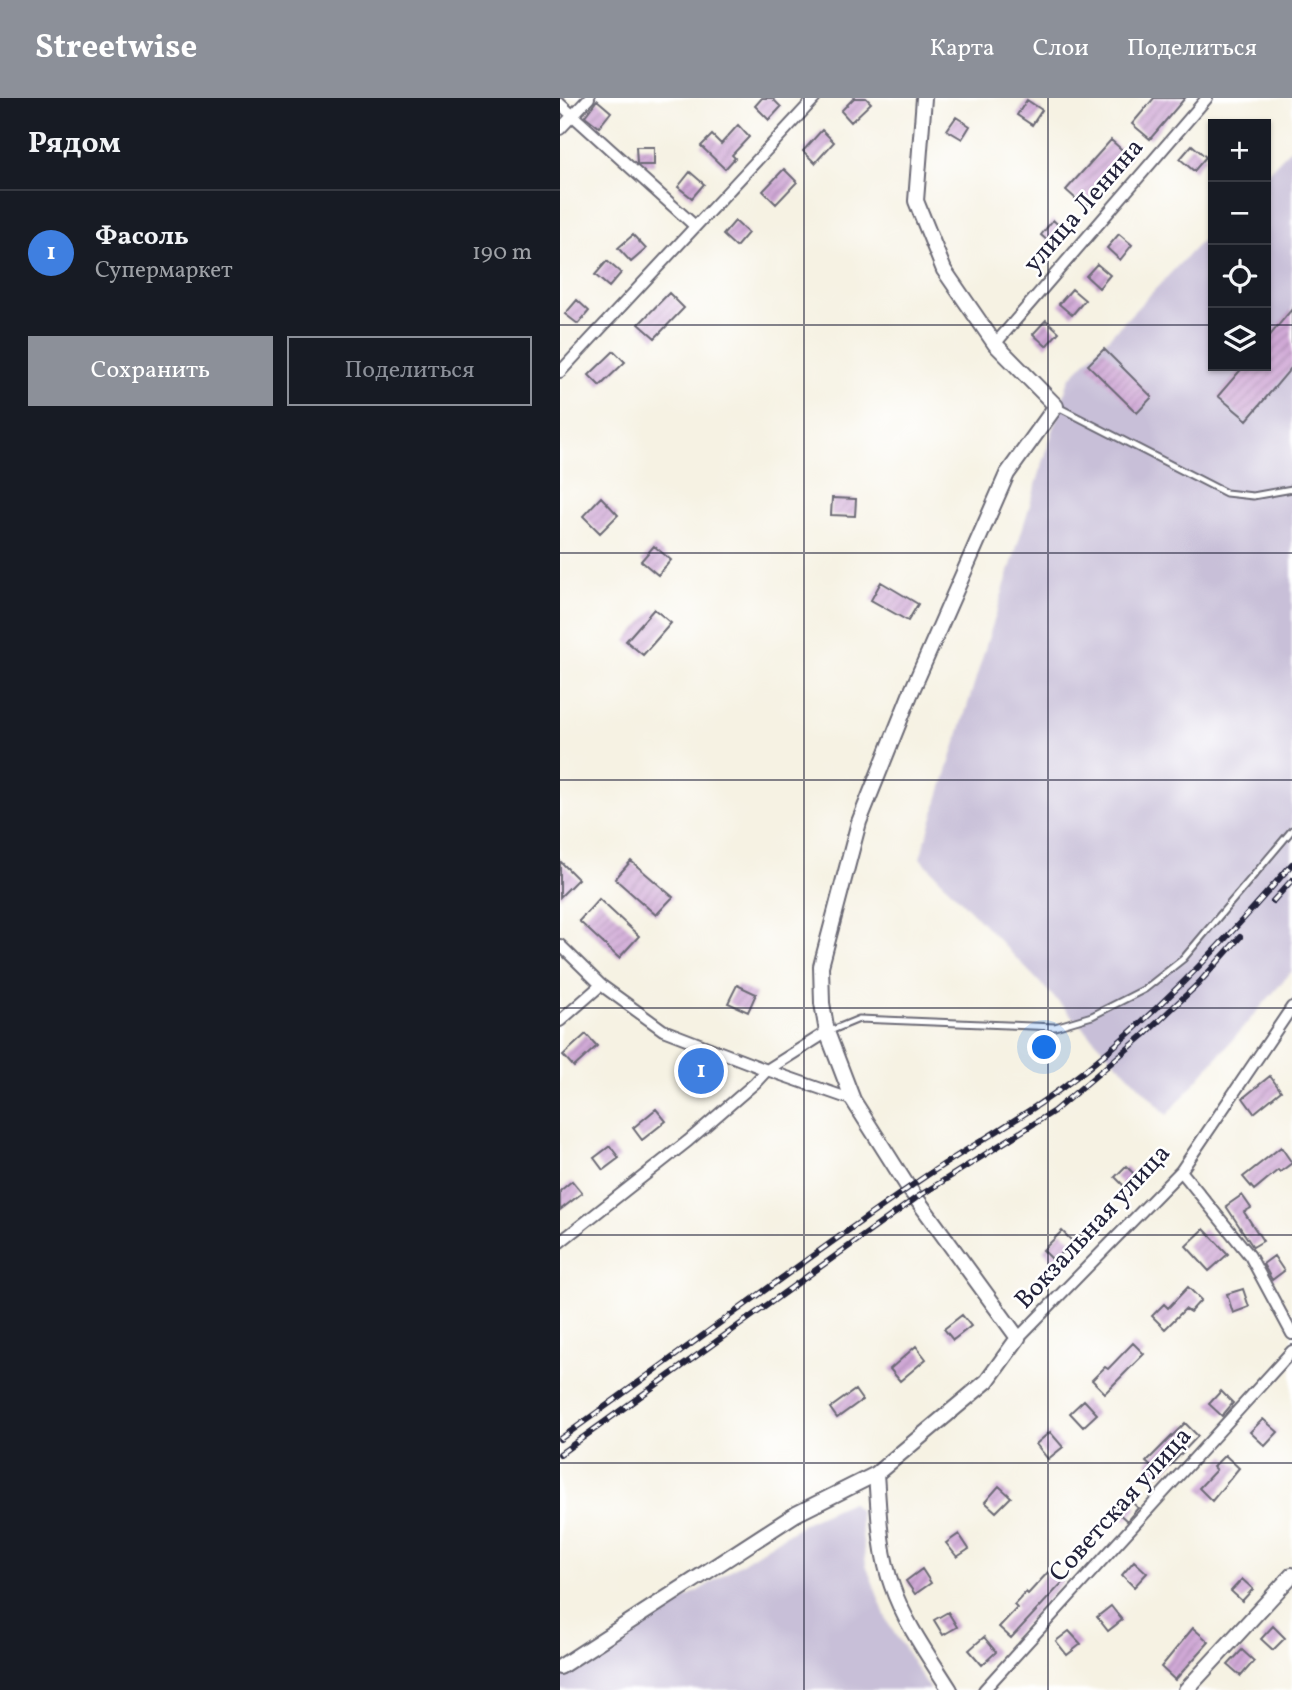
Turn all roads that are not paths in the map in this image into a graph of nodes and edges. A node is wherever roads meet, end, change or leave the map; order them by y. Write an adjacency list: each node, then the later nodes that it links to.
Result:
1 (589, 98): 6 (street)
2 (815, 98): 8 (street)
3 (924, 98): 9 (street)
4 (1207, 98): 9 (street, улица Ленина)
5 (560, 104): 6 (street)
6 (574, 116): 7 (street); 8 (street)
7 (560, 129)
8 (695, 226): 10 (street)
9 (995, 344): 11 (street)
10 (560, 372)
11 (1056, 406): 12 (lane); 18 (street)
12 (1292, 489)
13 (1292, 830): 18 (lane)
14 (560, 945): 15 (street)
15 (601, 985): 17 (street); 19 (street)
16 (1292, 1007): 21 (street, Вокзальная улица)
17 (560, 1021)
18 (827, 1032): 19 (street); 20 (street)
19 (767, 1070): 20 (street); 22 (street)
20 (853, 1100): 24 (street)
21 (1181, 1171): 23 (street); 24 (street, Вокзальная улица)
22 (560, 1242)
23 (1292, 1334)
24 (1018, 1339): 26 (street)
25 (1292, 1351): 30 (street, Советская улица)
26 (876, 1474): 28 (street); 29 (street)
27 (1292, 1575): 31 (street)
28 (560, 1667)
29 (950, 1690)
30 (984, 1690)
31 (1185, 1690)

